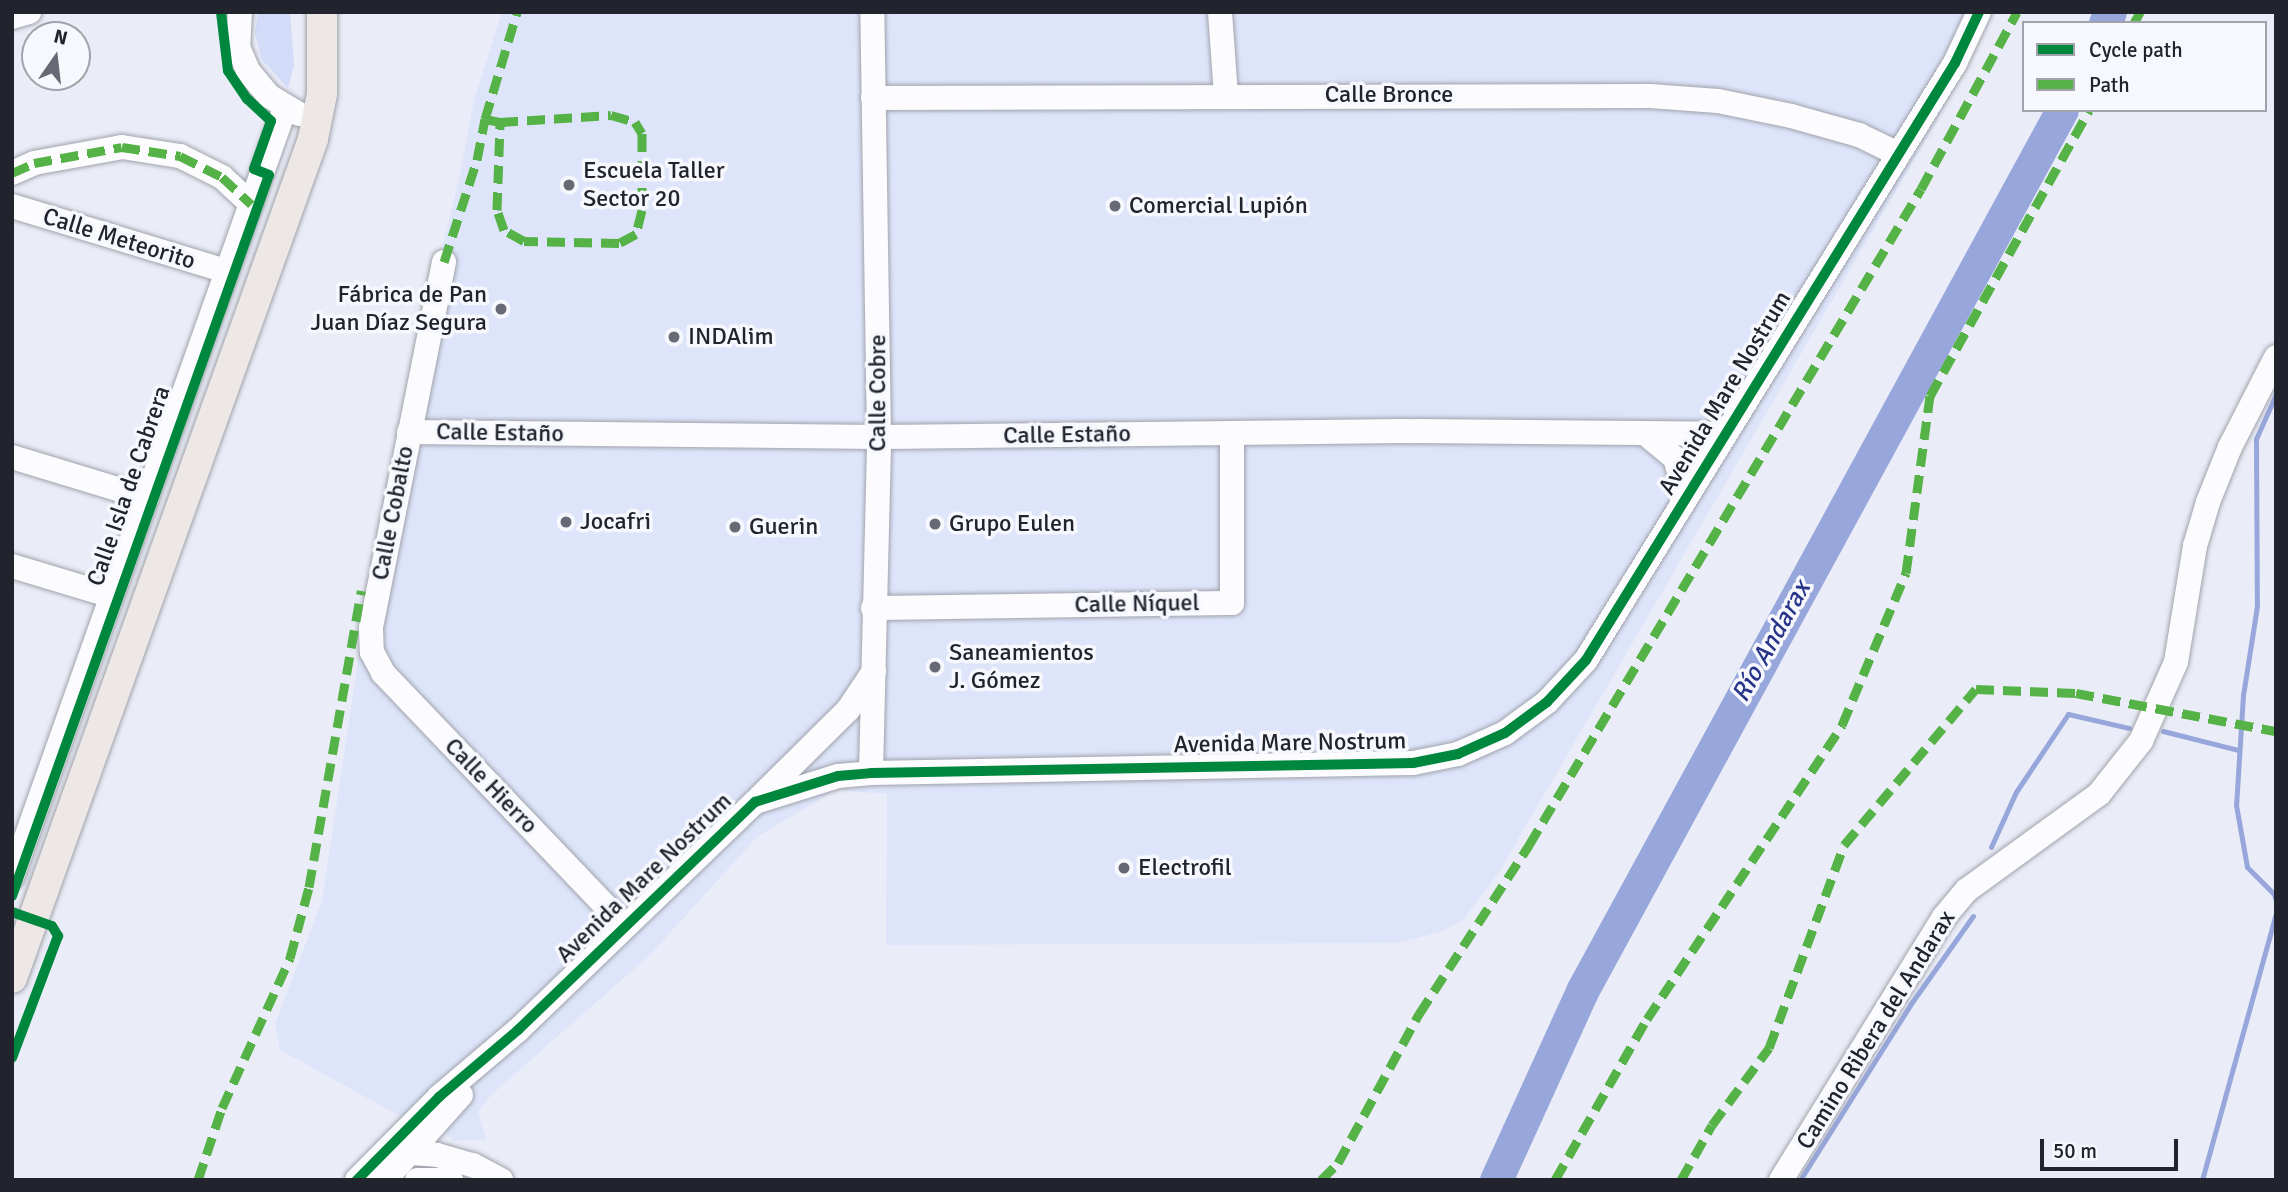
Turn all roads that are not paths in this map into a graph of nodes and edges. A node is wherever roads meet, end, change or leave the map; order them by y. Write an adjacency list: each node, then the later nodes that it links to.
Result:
1 (29, 12): 7 (street)
2 (322, 12): 11 (main road)
3 (872, 12): 9 (street, Calle Cobre)
4 (1220, 12): 8 (street)
5 (1979, 12): 12 (street, Avenida Mare Nostrum)
6 (238, 16): 10 (street)
7 (12, 17)
8 (1226, 95): 9 (street, Calle Bronce); 12 (street, Calle Bronce)
9 (873, 98): 23 (street, Calle Cobre)
10 (285, 108): 11 (street); 14 (street, Calle Isla de Cabrera)
11 (317, 122): 36 (main road)
12 (1896, 153): 22 (street, Avenida Mare Nostrum)
13 (12, 173): 14 (street)
14 (251, 204): 17 (street, Calle Isla de Cabrera)
15 (12, 206): 17 (street, Calle Meteorito)
16 (444, 262): 19 (street, Calle Cobalto)
17 (226, 271): 26 (street, Calle Isla de Cabrera)
18 (2276, 358): 43 (street, Camino Ribera del Andarax)
19 (409, 432): 23 (street, Calle Estaño); 30 (street, Calle Cobalto)
20 (1232, 434): 21 (street, Calle Estaño); 23 (street, Calle Estaño); 29 (street, Calle Níquel)
21 (1646, 434): 22 (street, Calle Estaño); 25 (street)
22 (1724, 434): 25 (street, Avenida Mare Nostrum)
23 (879, 437): 29 (street, Calle Cobre)
24 (12, 457): 26 (street)
25 (1686, 497): 32 (street, Avenida Mare Nostrum)
26 (146, 498): 28 (street, Calle Isla de Cabrera)
27 (12, 566): 28 (street)
28 (112, 596): 34 (street, Calle Isla de Cabrera)
29 (873, 608): 31 (street, Calle Cobre)
30 (371, 640): 35 (street, Calle Hierro)
31 (874, 671): 32 (street, Calle Cobre); 33 (street, Avenida Mare Nostrum)
32 (871, 773): 33 (street, Avenida Mare Nostrum)
33 (755, 802): 35 (street, Avenida Mare Nostrum)
34 (12, 877)
35 (624, 925): 37 (street, Avenida Mare Nostrum)
36 (12, 978)
37 (487, 1057): 38 (street, Avenida Mare Nostrum); 39 (street, Avenida Mare Nostrum)
38 (411, 1153): 39 (street); 42 (street)
39 (368, 1178)
40 (417, 1180): 41 (street)
41 (451, 1180)
42 (501, 1180)
43 (1780, 1180)

